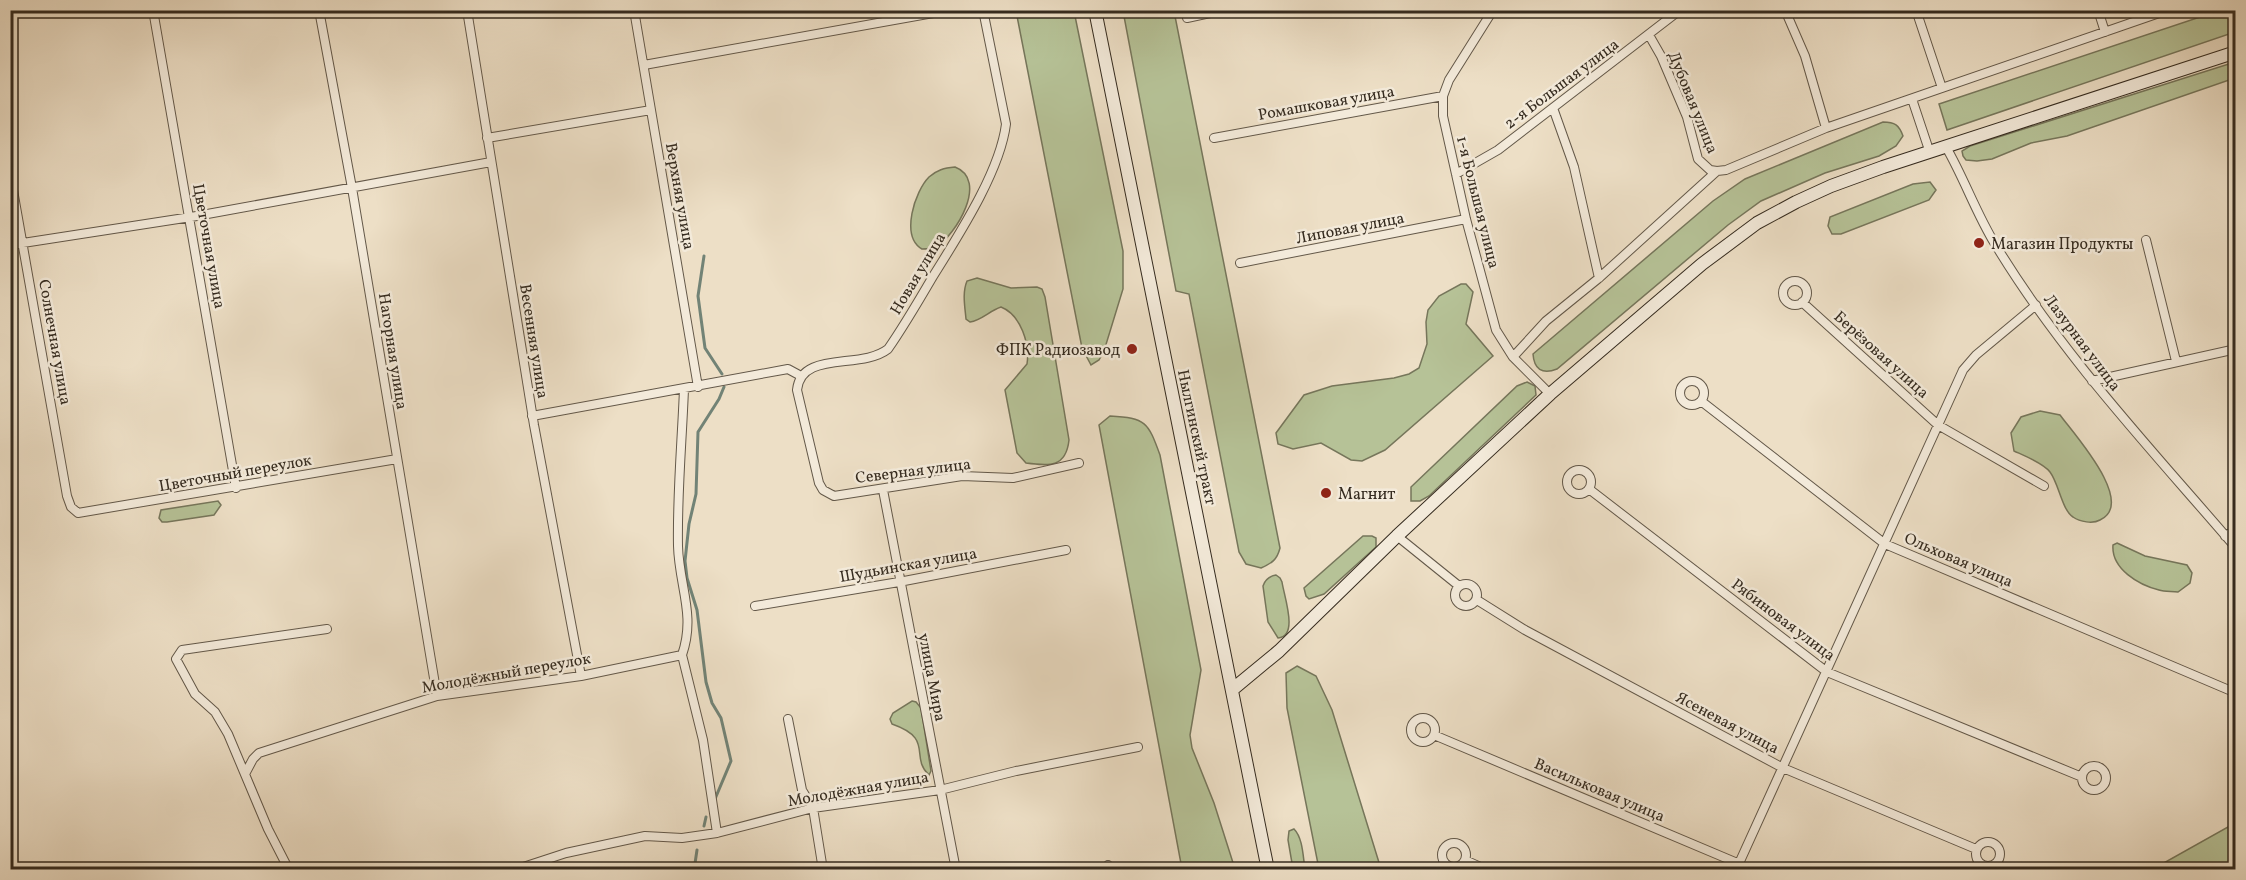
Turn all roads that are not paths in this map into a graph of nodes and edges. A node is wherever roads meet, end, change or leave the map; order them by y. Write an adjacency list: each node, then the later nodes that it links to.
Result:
1 (153, 10): 35 (street, Цветочная улица)
2 (320, 10): 34 (street, Нагорная улица)
3 (467, 10): 26 (street, Весенняя улица)
4 (634, 10): 19 (street, Верхняя улица)
5 (950, 10): 19 (street)
6 (982, 10): 47 (street, Новая улица)
7 (1095, 10): 76 (street, Нылгинский тракт)
8 (1224, 10): 15 (street)
9 (1493, 10): 21 (street, 1-я Большая улица)
10 (1680, 10): 17 (street, 2-я Большая улица)
11 (1785, 10): 25 (street)
12 (1916, 10): 20 (street)
13 (2098, 10): 16 (street)
14 (2168, 10): 16 (street)
15 (1187, 18)
16 (2105, 32): 20 (street)
17 (1649, 35): 23 (street, 2-я Большая улица); 31 (street, Дубовая улица)
18 (2235, 51): 28 (street)
19 (644, 65): 24 (street, Верхняя улица)
20 (1942, 88): 22 (street)
21 (1443, 96): 27 (street, Ромашковая улица); 33 (street, 1-я Большая улица)
22 (1912, 99): 25 (street); 29 (street)
23 (1553, 108): 33 (street, 2-я Большая улица); 41 (street)
24 (651, 110): 26 (street); 49 (street, Верхняя улица)
25 (1826, 128): 31 (street)
26 (487, 138): 30 (street, Весенняя улица)
27 (1214, 138)
28 (1946, 147): 29 (street); 43 (street, Лазурная улица)
29 (1930, 153): 51 (street)
30 (491, 162): 34 (street); 53 (street, Весенняя улица)
31 (1717, 171): 41 (street)
32 (10, 173): 38 (street, Солнечная улица)
33 (1456, 174): 36 (street, 1-я Большая улица)
34 (352, 188): 35 (street); 55 (street, Нагорная улица)
35 (191, 217): 38 (street); 58 (street, Цветочная улица)
36 (1466, 219): 40 (street, Липовая улица); 45 (street, 1-я Большая улица)
37 (2146, 240): 46 (street)
38 (24, 243): 39 (street); 61 (street, Солнечная улица)
39 (10, 245)
40 (1240, 263)
41 (1599, 278): 45 (street)
42 (1804, 304): 54 (street, Берёзовая улица)
43 (2036, 305): 48 (street, Лазурная улица); 54 (street)
44 (2235, 348): 46 (street)
45 (1513, 357): 51 (street, 1-я Большая улица)
46 (2176, 361): 48 (street)
47 (801, 376): 49 (street); 60 (street, Северная улица)
48 (2092, 381): 64 (street, Лазурная улица)
49 (698, 387): 50 (street)
50 (684, 389): 53 (street); 73 (street)
51 (1550, 393): 63 (street)
52 (1701, 401): 65 (street, Ольховая улица)
53 (532, 416): 75 (street, Весенняя улица)
54 (1938, 425): 57 (street, Берёзовая улица); 65 (street)
55 (396, 459): 58 (street, Цветочный переулок); 78 (street, Нагорная улица)
56 (1079, 463): 60 (street, Северная улица)
57 (2044, 486)
58 (236, 488): 61 (street, Цветочный переулок)
59 (1589, 489): 74 (street, Рябиновая улица)
60 (883, 490): 68 (street, улица Мира)
61 (78, 513)
62 (2235, 530): 64 (street)
63 (1397, 536): 69 (street); 76 (street)
64 (2225, 536): 66 (street, Лазурная улица)
65 (1885, 544): 74 (street); 77 (street, Ольховая улица)
66 (2235, 548)
67 (1066, 550): 68 (street, Шудьинская улица)
68 (899, 582): 71 (street, Шудьинская улица); 85 (street, улица Мира)
69 (1459, 586): 70 (street); 70 (street)
70 (1477, 600): 82 (street, Ясеневая улица)
71 (755, 606)
72 (327, 629): 83 (street)
73 (682, 655): 75 (street, Молодёжный переулок); 87 (street)
74 (1827, 672): 82 (street); 84 (street, Рябиновая улица)
75 (580, 676): 78 (street, Молодёжный переулок)
76 (1233, 689): 95 (street, Нылгинский тракт)
77 (2235, 693)
78 (437, 696): 83 (street, Молодёжный переулок)
79 (788, 719): 86 (street)
80 (1434, 735): 90 (street, Васильковая улица)
81 (1138, 747): 85 (street, Молодёжная улица)
82 (1783, 768): 88 (street, Ясеневая улица); 90 (street)
83 (245, 774): 91 (street)
84 (2082, 777)
85 (940, 790): 86 (street, Молодёжная улица); 94 (street, улица Мира)
86 (813, 808): 87 (street, Молодёжная улица); 93 (street)
87 (717, 833): 92 (street, Молодёжная улица)
88 (1976, 849)
89 (1466, 860): 96 (street)
90 (1738, 866): 97 (street, Васильковая улица)
91 (289, 870)
92 (514, 870)
93 (823, 870)
94 (956, 870)
95 (1268, 870)
96 (1487, 870)
97 (1754, 870)

